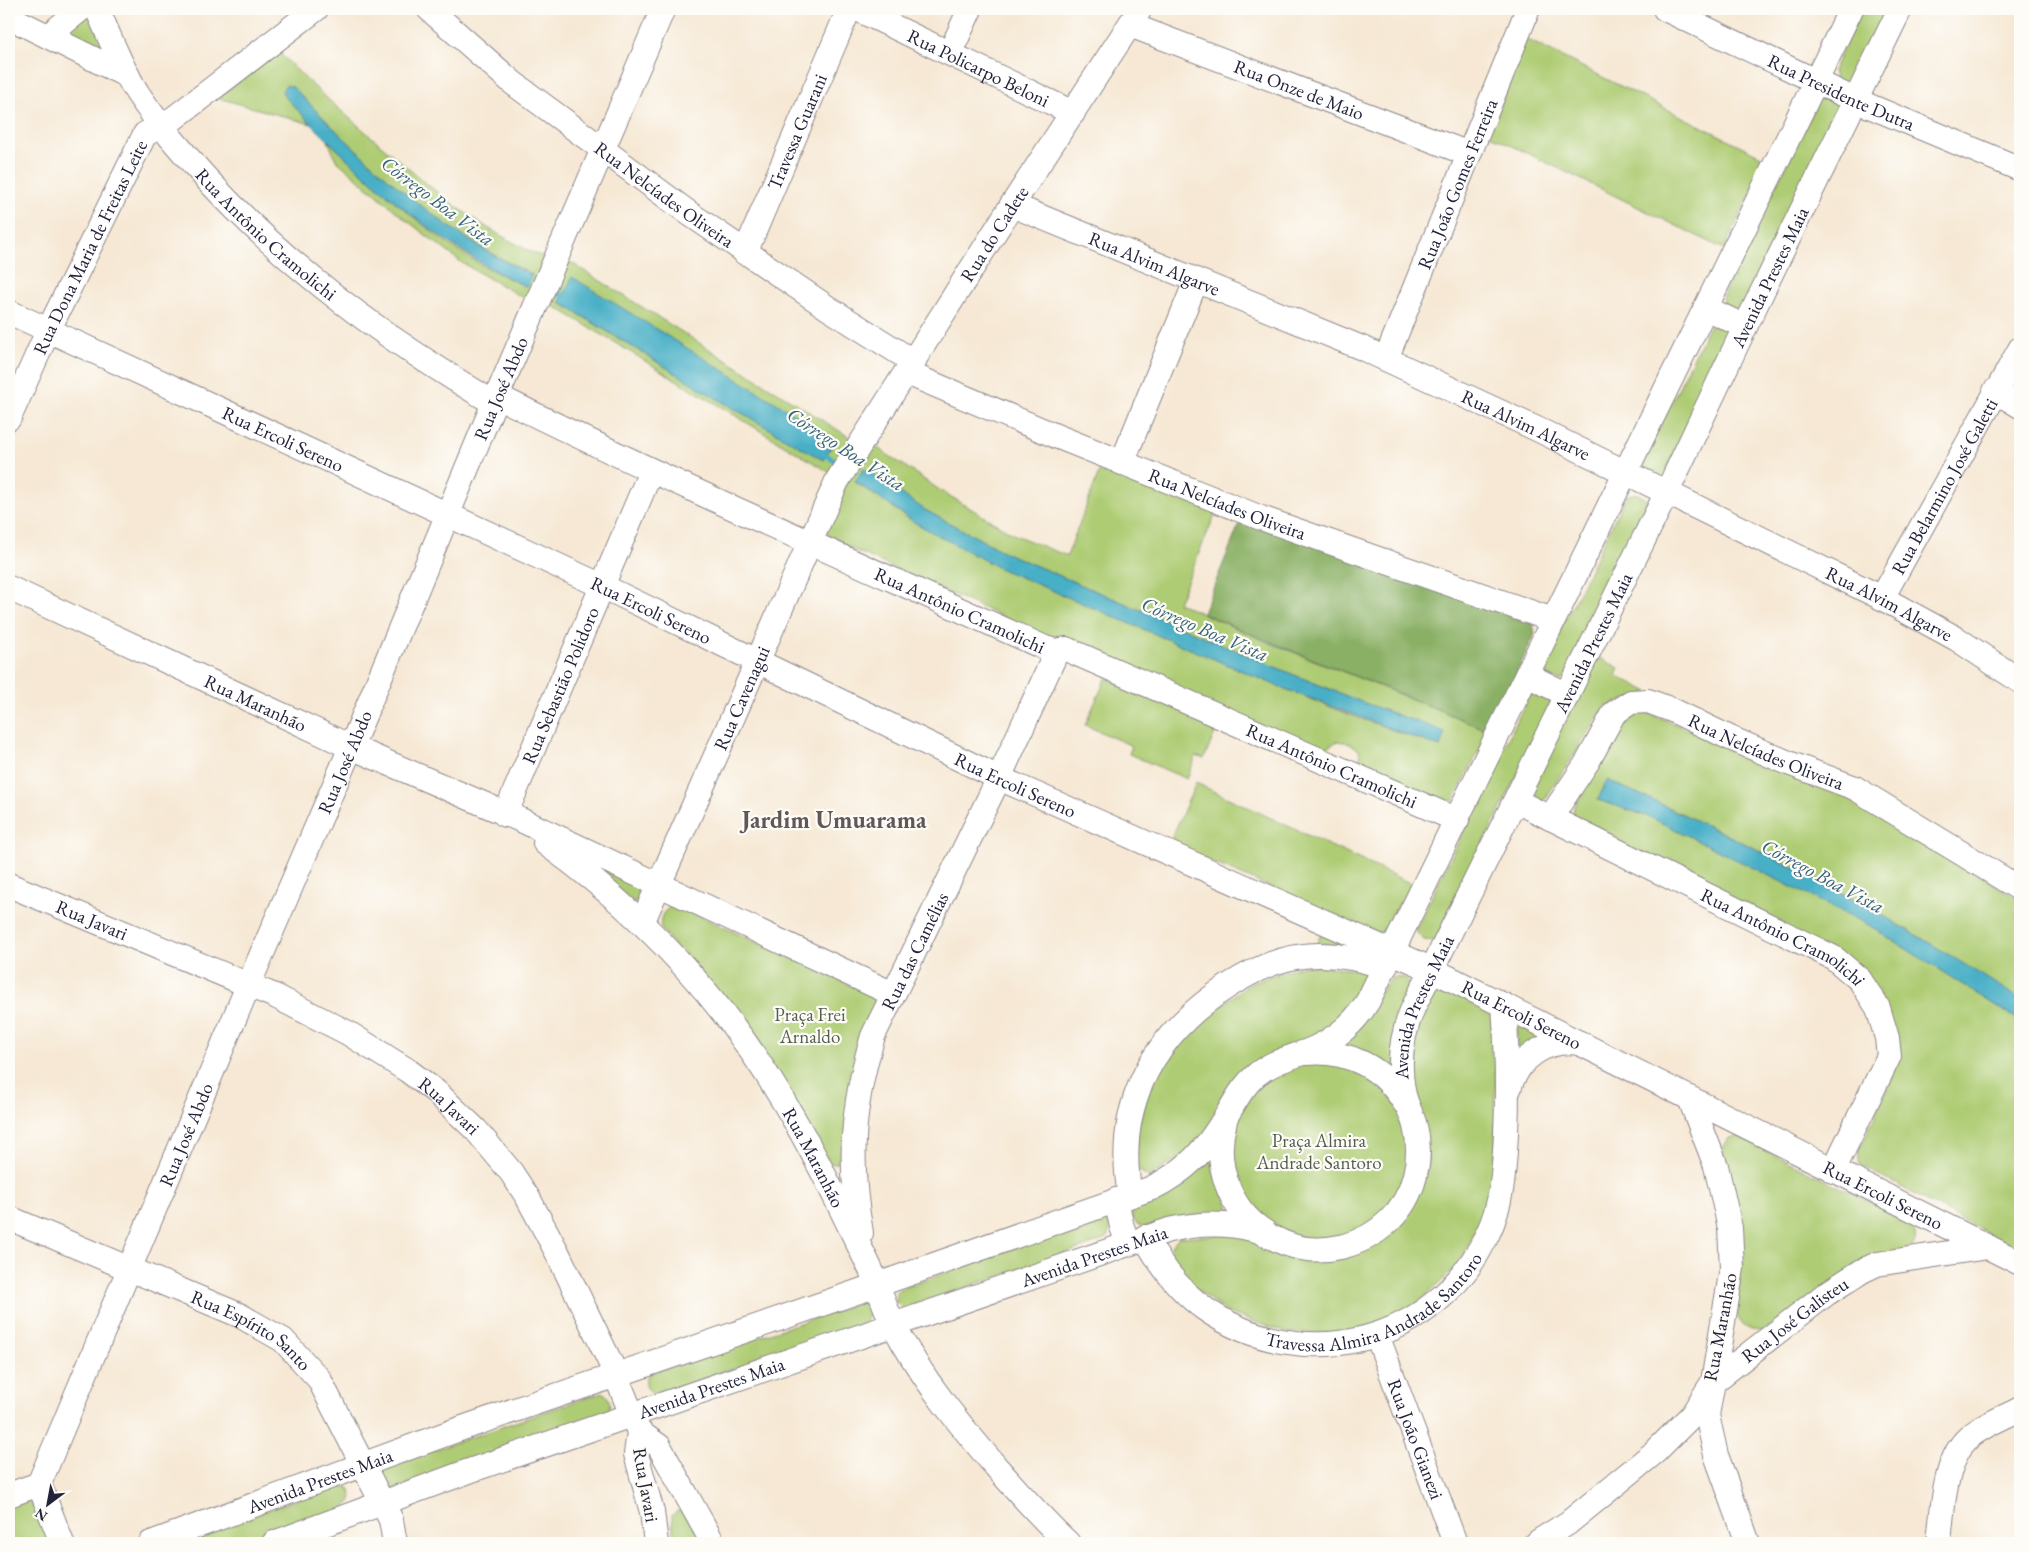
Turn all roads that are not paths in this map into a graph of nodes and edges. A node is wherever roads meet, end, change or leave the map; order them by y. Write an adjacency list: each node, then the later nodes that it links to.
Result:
1 (81, 9): 15 (street)
2 (97, 9): 17 (street, Rua Antônio Cramolichi)
3 (316, 9): 21 (street, Rua Dona Maria de Freitas Leite)
4 (429, 9): 22 (street, Rua Nelcíades Oliveira)
5 (663, 9): 22 (street, Rua José Abdo)
6 (849, 9): 26 (street, Travessa Guarani)
7 (857, 9): 16 (street, Rua Policarpo Beloni)
8 (970, 9): 16 (street)
9 (1528, 9): 23 (street, Rua João Gomes Ferreira)
10 (1665, 9): 18 (street, Rua Presidente Dutra)
11 (1851, 9): 18 (street, Avenida Prestes Maia)
12 (1900, 9): 19 (street, Avenida Prestes Maia)
13 (9, 17): 15 (street)
14 (1135, 17): 20 (street, Rua do Cadete); 23 (street, Rua Onze de Maio)
15 (48, 36): 17 (street)
16 (950, 53): 20 (street, Rua Policarpo Beloni)
17 (128, 76): 21 (street, Rua Antônio Cramolichi)
18 (1816, 81): 19 (street, Rua Presidente Dutra); 28 (street, Avenida Prestes Maia)
19 (1855, 100): 24 (street, Rua Presidente Dutra); 30 (street, Avenida Prestes Maia)
20 (1073, 113): 25 (street, Rua do Cadete)
21 (164, 126): 31 (street, Rua Dona Maria de Freitas Leite); 36 (street, Rua Antônio Cramolichi)
22 (603, 149): 26 (street, Rua Nelcíades Oliveira); 36 (street, Rua José Abdo)
23 (1469, 154): 33 (street, Rua João Gomes Ferreira)
24 (2020, 169)
25 (1012, 205): 27 (street, Rua Alvim Algarve); 34 (street, Rua do Cadete)
26 (745, 253): 34 (street, Rua Nelcíades Oliveira)
27 (1196, 281): 33 (street, Rua Alvim Algarve); 39 (street)
28 (1706, 308): 30 (street); 42 (street, Avenida Prestes Maia)
29 (9, 312): 31 (street, Rua Ercoli Sereno)
30 (1745, 327): 43 (street, Avenida Prestes Maia)
31 (48, 331): 38 (street, Rua Dona Maria de Freitas Leite); 44 (street, Rua Ercoli Sereno)
32 (2020, 349): 35 (street, Rua Belarmino José Galetti)
33 (1386, 359): 42 (street, Rua Alvim Algarve)
34 (911, 367): 39 (street, Rua Nelcíades Oliveira); 40 (street, Rua do Cadete)
35 (1995, 391): 37 (street); 48 (street, Rua Belarmino José Galetti)
36 (495, 400): 41 (street, Rua Antônio Cramolichi); 44 (street, Rua José Abdo)
37 (2020, 406)
38 (9, 418)
39 (1122, 463): 49 (street, Rua Nelcíades Oliveira)
40 (847, 466): 45 (street, Rua Cavenagui)
41 (651, 471): 45 (street, Rua Antônio Cramolichi); 46 (street, Rua Sebastião Polidoro)
42 (1626, 472): 43 (street, Rua Alvim Algarve); 49 (street, Avenida Prestes Maia)
43 (1666, 494): 48 (street, Rua Alvim Algarve); 54 (street, Avenida Prestes Maia)
44 (448, 514): 46 (street, Rua Ercoli Sereno); 55 (street, Rua José Abdo)
45 (809, 542): 50 (street, Rua Antônio Cramolichi); 51 (street, Rua Cavenagui)
46 (602, 586): 51 (street, Rua Ercoli Sereno); 58 (street, Rua Sebastião Polidoro)
47 (9, 588): 55 (street, Rua Maranhão)
48 (1882, 598): 53 (street, Rua Alvim Algarve)
49 (1553, 620): 52 (street, Avenida Prestes Maia)
50 (1057, 651): 56 (street, Rua das Camélias); 60 (street, Rua Antônio Cramolichi)
51 (758, 660): 56 (street, Rua Ercoli Sereno); 62 (street, Rua Cavenagui)
52 (1526, 675): 54 (street); 60 (street, Avenida Prestes Maia)
53 (2020, 681)
54 (1568, 695): 57 (street, Avenida Prestes Maia)
55 (351, 747): 58 (street, Rua Maranhão); 69 (street, Rua José Abdo)
56 (999, 778): 64 (street, Rua Ercoli Sereno); 70 (street, Rua das Camélias)
57 (1516, 801): 59 (street, Rua Antônio Cramolichi); 68 (street, Avenida Prestes Maia)
58 (505, 815): 62 (street, Rua Maranhão); 65 (street, Rua Maranhão)
59 (1550, 818): 63 (street, Rua Nelcíades Oliveira); 80 (street, Rua Antônio Cramolichi)
60 (1456, 820): 67 (street, Avenida Prestes Maia)
61 (9, 885): 69 (street, Rua Javari)
62 (659, 885): 65 (street, Rua Cavenagui); 70 (street, Rua Maranhão)
63 (2020, 888)
64 (1321, 922): 66 (street); 67 (street, Rua Ercoli Sereno)
65 (642, 923): 79 (street, Rua Maranhão)
66 (1309, 955): 67 (street, Travessa Almira Andrade Santoro); 81 (street, Travessa Almira Andrade Santoro)
67 (1388, 960): 68 (street, Rua Ercoli Sereno); 73 (street, Avenida Prestes Maia)
68 (1433, 970): 71 (street, Rua Ercoli Sereno); 76 (street, Avenida Prestes Maia)
69 (248, 986): 87 (street, Rua José Abdo); 91 (street, Rua Javari)
70 (893, 994): 78 (street, Rua das Camélias)
71 (1504, 1005): 72 (street, Rua Ercoli Sereno); 74 (street, Travessa Almira Andrade Santoro)
72 (1582, 1044): 74 (street, Travessa Almira Andrade Santoro); 75 (street, Rua Ercoli Sereno)
73 (1299, 1054): 76 (street); 77 (street, Avenida Prestes Maia)
74 (1508, 1097): 90 (street, Travessa Almira Andrade Santoro)
75 (1690, 1099): 80 (street, Rua Ercoli Sereno); 92 (street, Rua Maranhão)
76 (1407, 1105): 83 (street, Avenida Prestes Maia)
77 (1227, 1115): 81 (street, Avenida Prestes Maia); 83 (street)
78 (853, 1152): 79 (street); 88 (street, Rua das Camélias)
79 (812, 1154): 88 (street, Rua Maranhão)
80 (1833, 1171): 85 (street, Rua Ercoli Sereno)
81 (1123, 1198): 84 (street, Travessa Almira Andrade Santoro); 88 (street, Avenida Prestes Maia)
82 (9, 1218): 87 (street, Rua Espírito Santo)
83 (1271, 1236): 84 (street, Avenida Prestes Maia)
84 (1137, 1240): 89 (street, Avenida Prestes Maia); 90 (street, Travessa Almira Andrade Santoro)
85 (1988, 1247): 86 (street, Rua Ercoli Sereno); 92 (street, Rua José Galisteu)
86 (2020, 1263)
87 (128, 1269): 95 (street, Rua Espírito Santo); 96 (street, Rua José Abdo)
88 (874, 1278): 89 (street, Rua Maranhão); 91 (street, Avenida Prestes Maia)
89 (893, 1324): 94 (street, Avenida Prestes Maia); 107 (street, Rua Maranhão)
90 (1377, 1335): 108 (street, Rua João Gianezi)
91 (616, 1375): 94 (street, Rua Javari); 95 (street, Avenida Prestes Maia)
92 (1713, 1382): 109 (street, Rua Maranhão); 110 (street)
93 (2020, 1409): 111 (street)
94 (635, 1423): 98 (street); 99 (street, Avenida Prestes Maia); 100 (street, Rua Javari)
95 (363, 1465): 99 (street, Rua Espírito Santo); 102 (street, Avenida Prestes Maia)
96 (39, 1484): 97 (street); 101 (street)
97 (9, 1495)
98 (689, 1503): 100 (street); 106 (street)
99 (383, 1504): 103 (street, Avenida Prestes Maia); 104 (street, Rua Espírito Santo)
100 (652, 1512): 105 (street, Rua Javari)
101 (62, 1543)
102 (151, 1543)
103 (274, 1543)
104 (395, 1543)
105 (656, 1543)
106 (713, 1543)
107 (1068, 1543)
108 (1455, 1543)
109 (1536, 1543)
110 (1748, 1543)
111 (1939, 1543)

